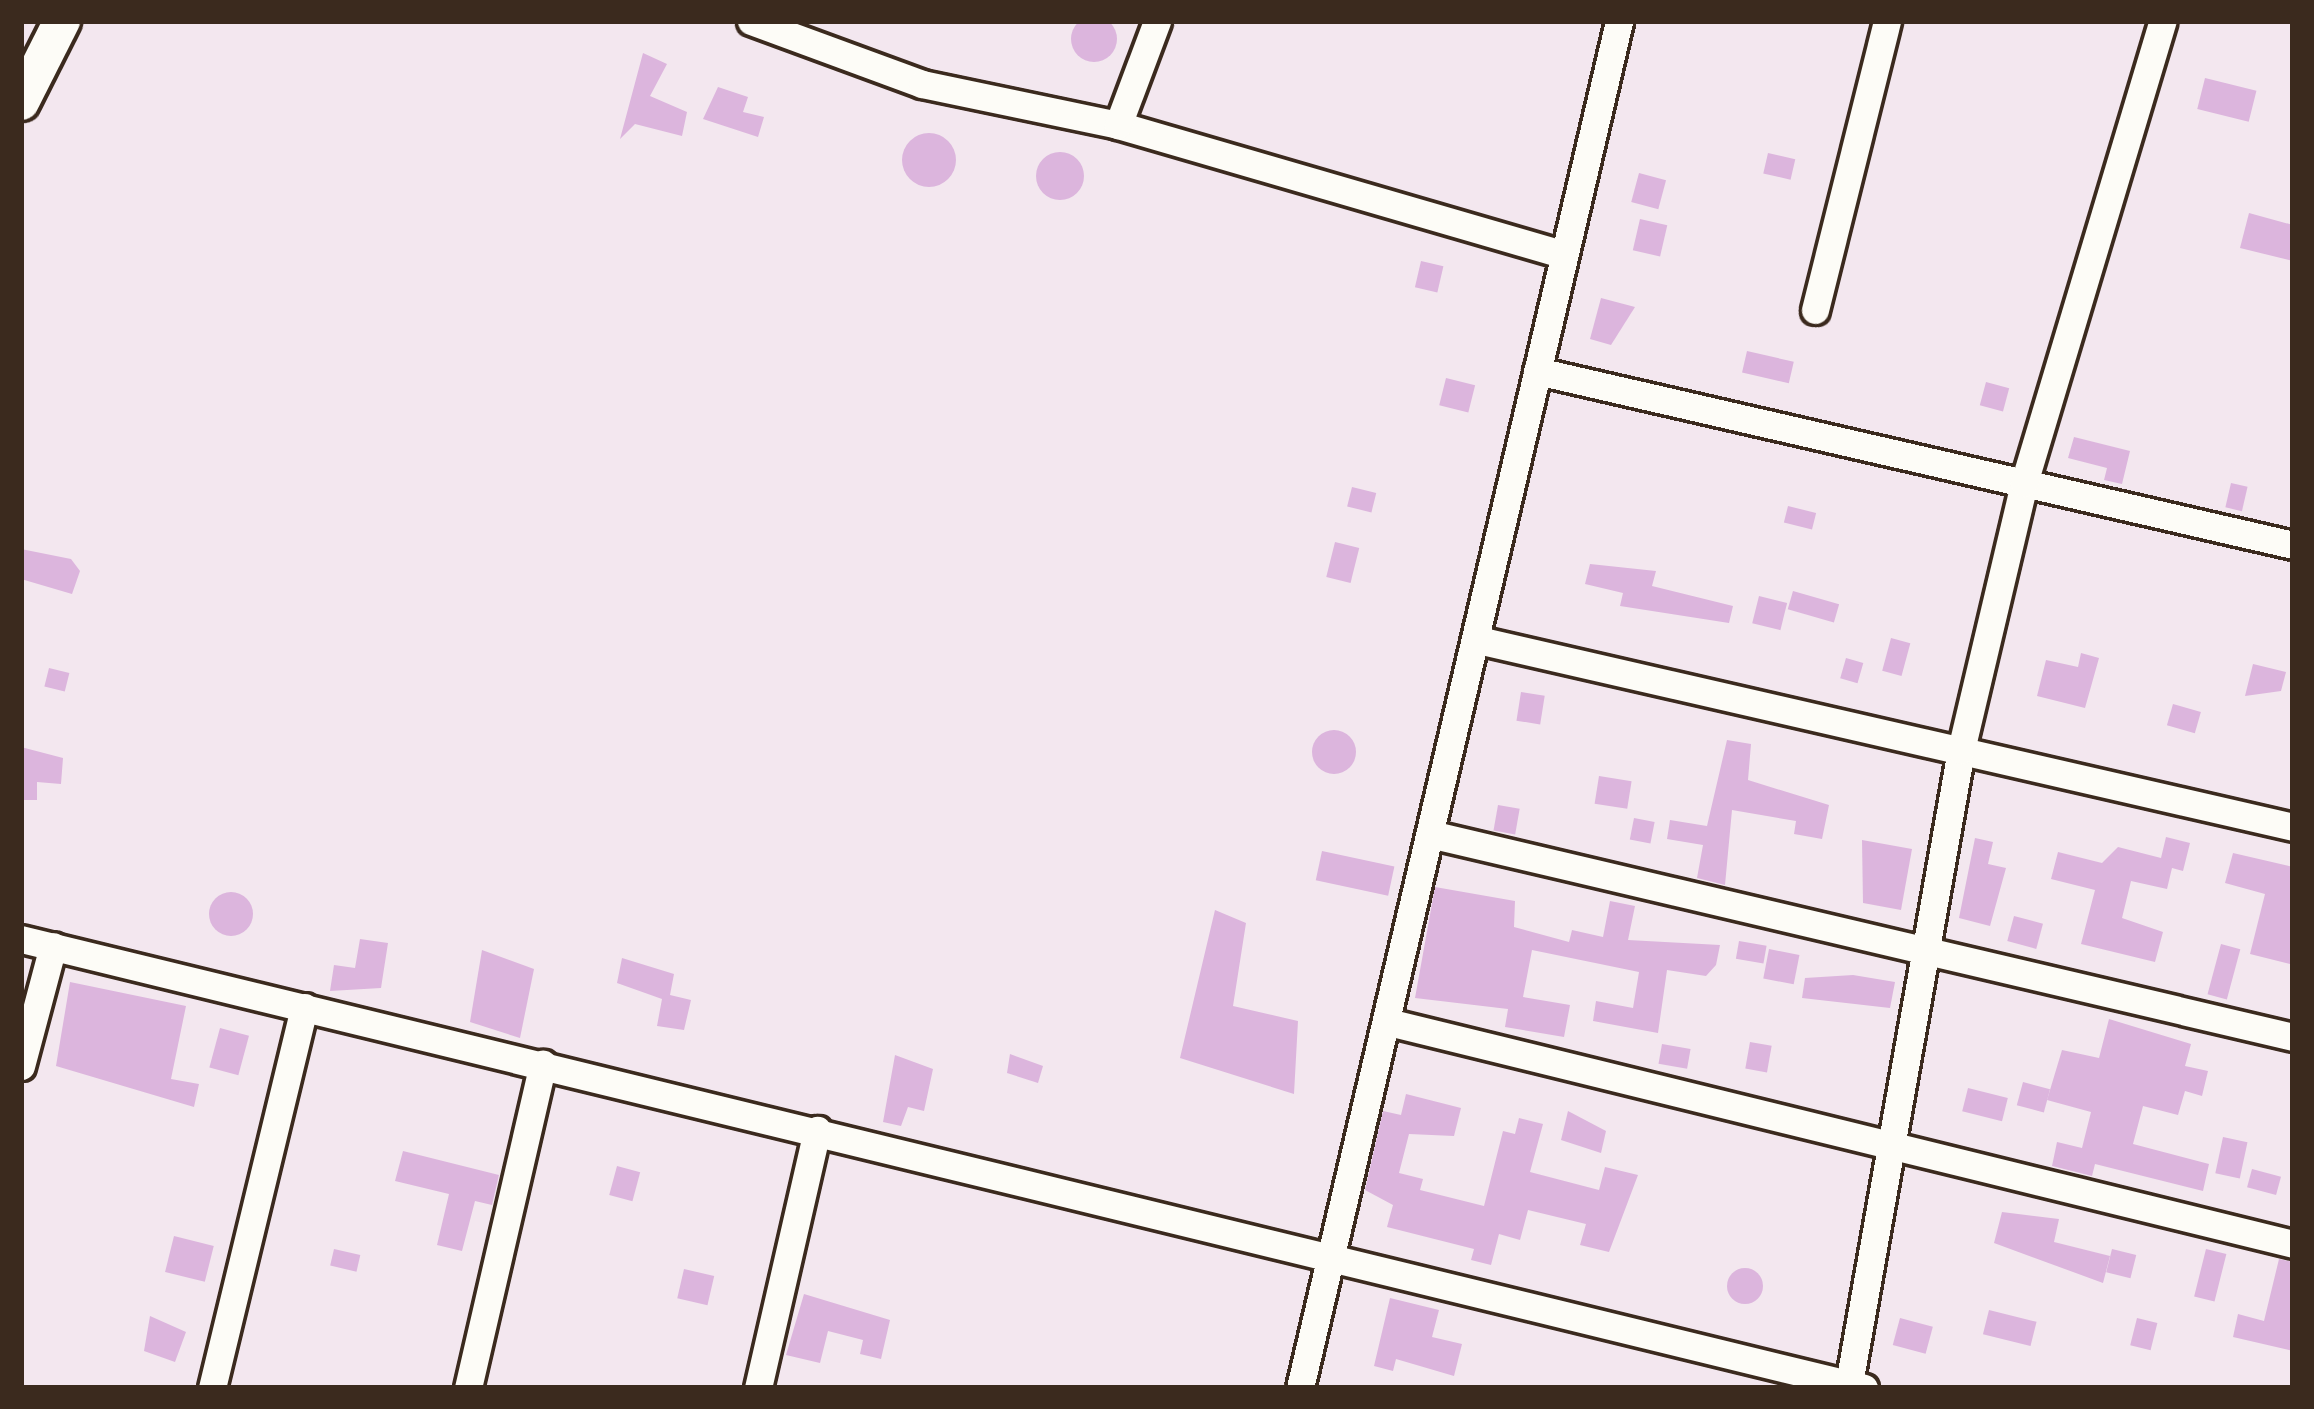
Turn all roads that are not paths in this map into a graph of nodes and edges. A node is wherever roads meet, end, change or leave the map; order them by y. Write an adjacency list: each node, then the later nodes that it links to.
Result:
1 (62, 21): 7 (street)
2 (751, 21): 8 (street)
3 (1157, 21): 8 (street)
4 (1619, 21): 9 (street)
5 (1888, 21): 10 (street)
6 (2163, 21): 12 (street)
7 (21, 103)
8 (1118, 125): 9 (street)
9 (1564, 254): 11 (street)
10 (1815, 310)
11 (1538, 371): 12 (street); 14 (street)
12 (2024, 484): 13 (street); 15 (street)
13 (2293, 545)
14 (1478, 640): 15 (street); 17 (street)
15 (1961, 750): 16 (street); 20 (street)
16 (2293, 827)
17 (1434, 835): 20 (street); 22 (street)
18 (21, 939): 19 (street)
19 (53, 946): 21 (street); 25 (street)
20 (1923, 947): 23 (street); 27 (street)
21 (304, 1007): 24 (street); 31 (street)
22 (1388, 1022): 27 (street); 29 (street)
23 (2293, 1037)
24 (543, 1064): 26 (street); 32 (street)
25 (21, 1066)
26 (817, 1130): 29 (street); 33 (street)
27 (1890, 1145): 28 (street); 30 (street)
28 (2293, 1244)
29 (1331, 1255): 30 (street); 34 (street)
30 (1857, 1386)
31 (212, 1388)
32 (468, 1388)
33 (758, 1388)
34 (1300, 1388)

